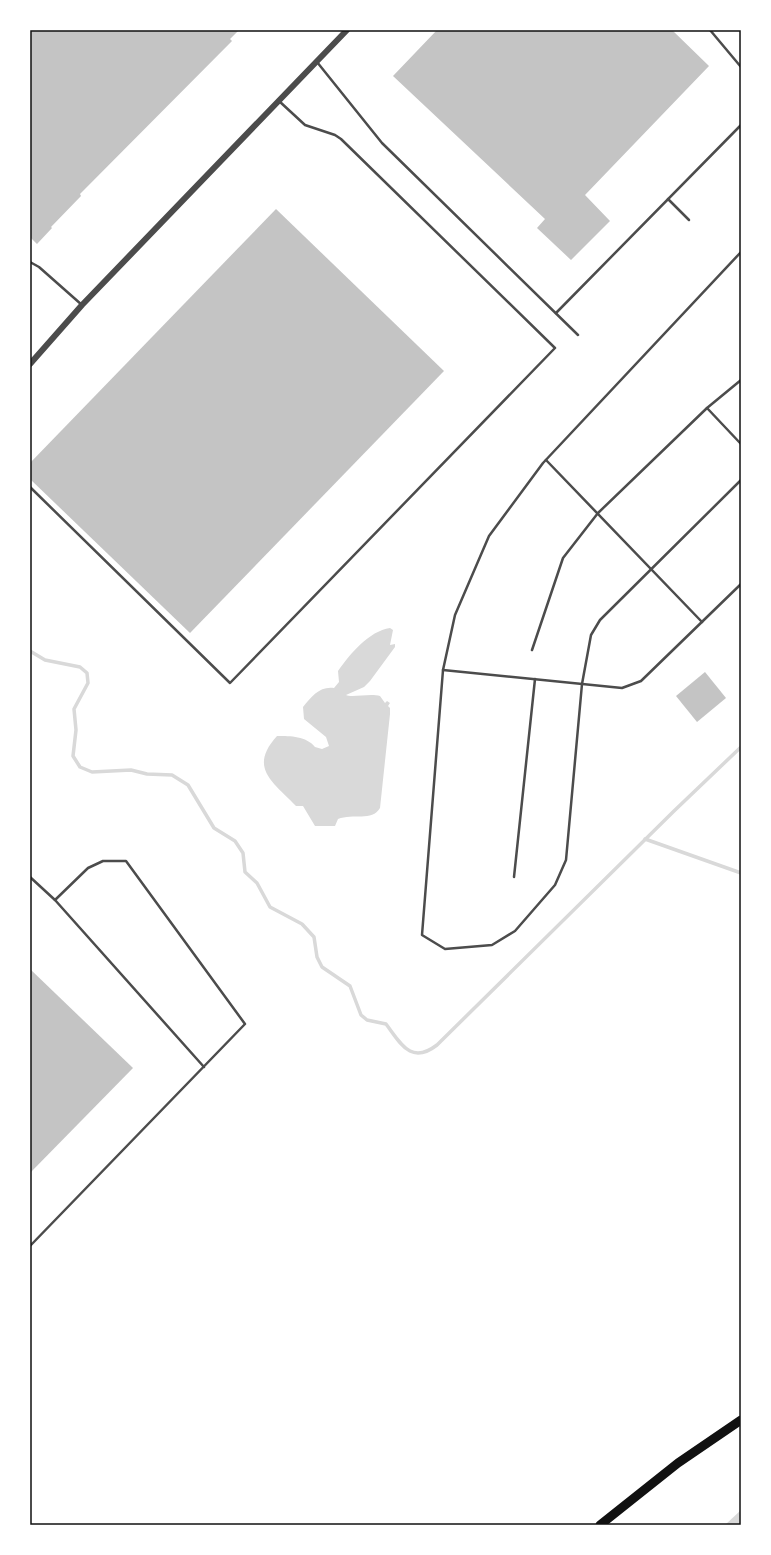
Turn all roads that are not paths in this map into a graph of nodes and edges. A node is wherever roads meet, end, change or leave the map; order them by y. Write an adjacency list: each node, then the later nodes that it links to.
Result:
1 (348, 30): 3 (street)
2 (710, 30): 4 (lane)
3 (317, 62): 5 (street); 12 (lane)
4 (741, 67)
5 (279, 101): 11 (street); 20 (lane)
6 (741, 125): 7 (lane)
7 (668, 199): 8 (lane); 12 (lane)
8 (689, 220)
9 (741, 252): 18 (lane)
10 (30, 262): 11 (lane)
11 (82, 304): 14 (street)
12 (556, 313): 13 (lane)
13 (578, 335)
14 (30, 364)
15 (741, 380): 16 (lane)
16 (707, 408): 17 (lane); 21 (lane)
17 (741, 444)
18 (546, 460): 21 (lane); 26 (lane)
19 (741, 480): 22 (lane)
20 (30, 487)
21 (598, 513): 22 (lane); 25 (lane)
22 (651, 569): 24 (lane); 28 (lane)
23 (741, 584): 24 (lane)
24 (702, 622): 28 (lane)
25 (532, 650)
26 (442, 670): 27 (lane); 28 (lane)
27 (535, 679): 28 (lane); 29 (lane)
28 (582, 684)
29 (514, 876)
30 (30, 877): 31 (lane)
31 (55, 900): 32 (lane); 32 (lane)
32 (204, 1067): 33 (lane)
33 (30, 1246)
34 (741, 1420): 35 (highway)
35 (600, 1525)

